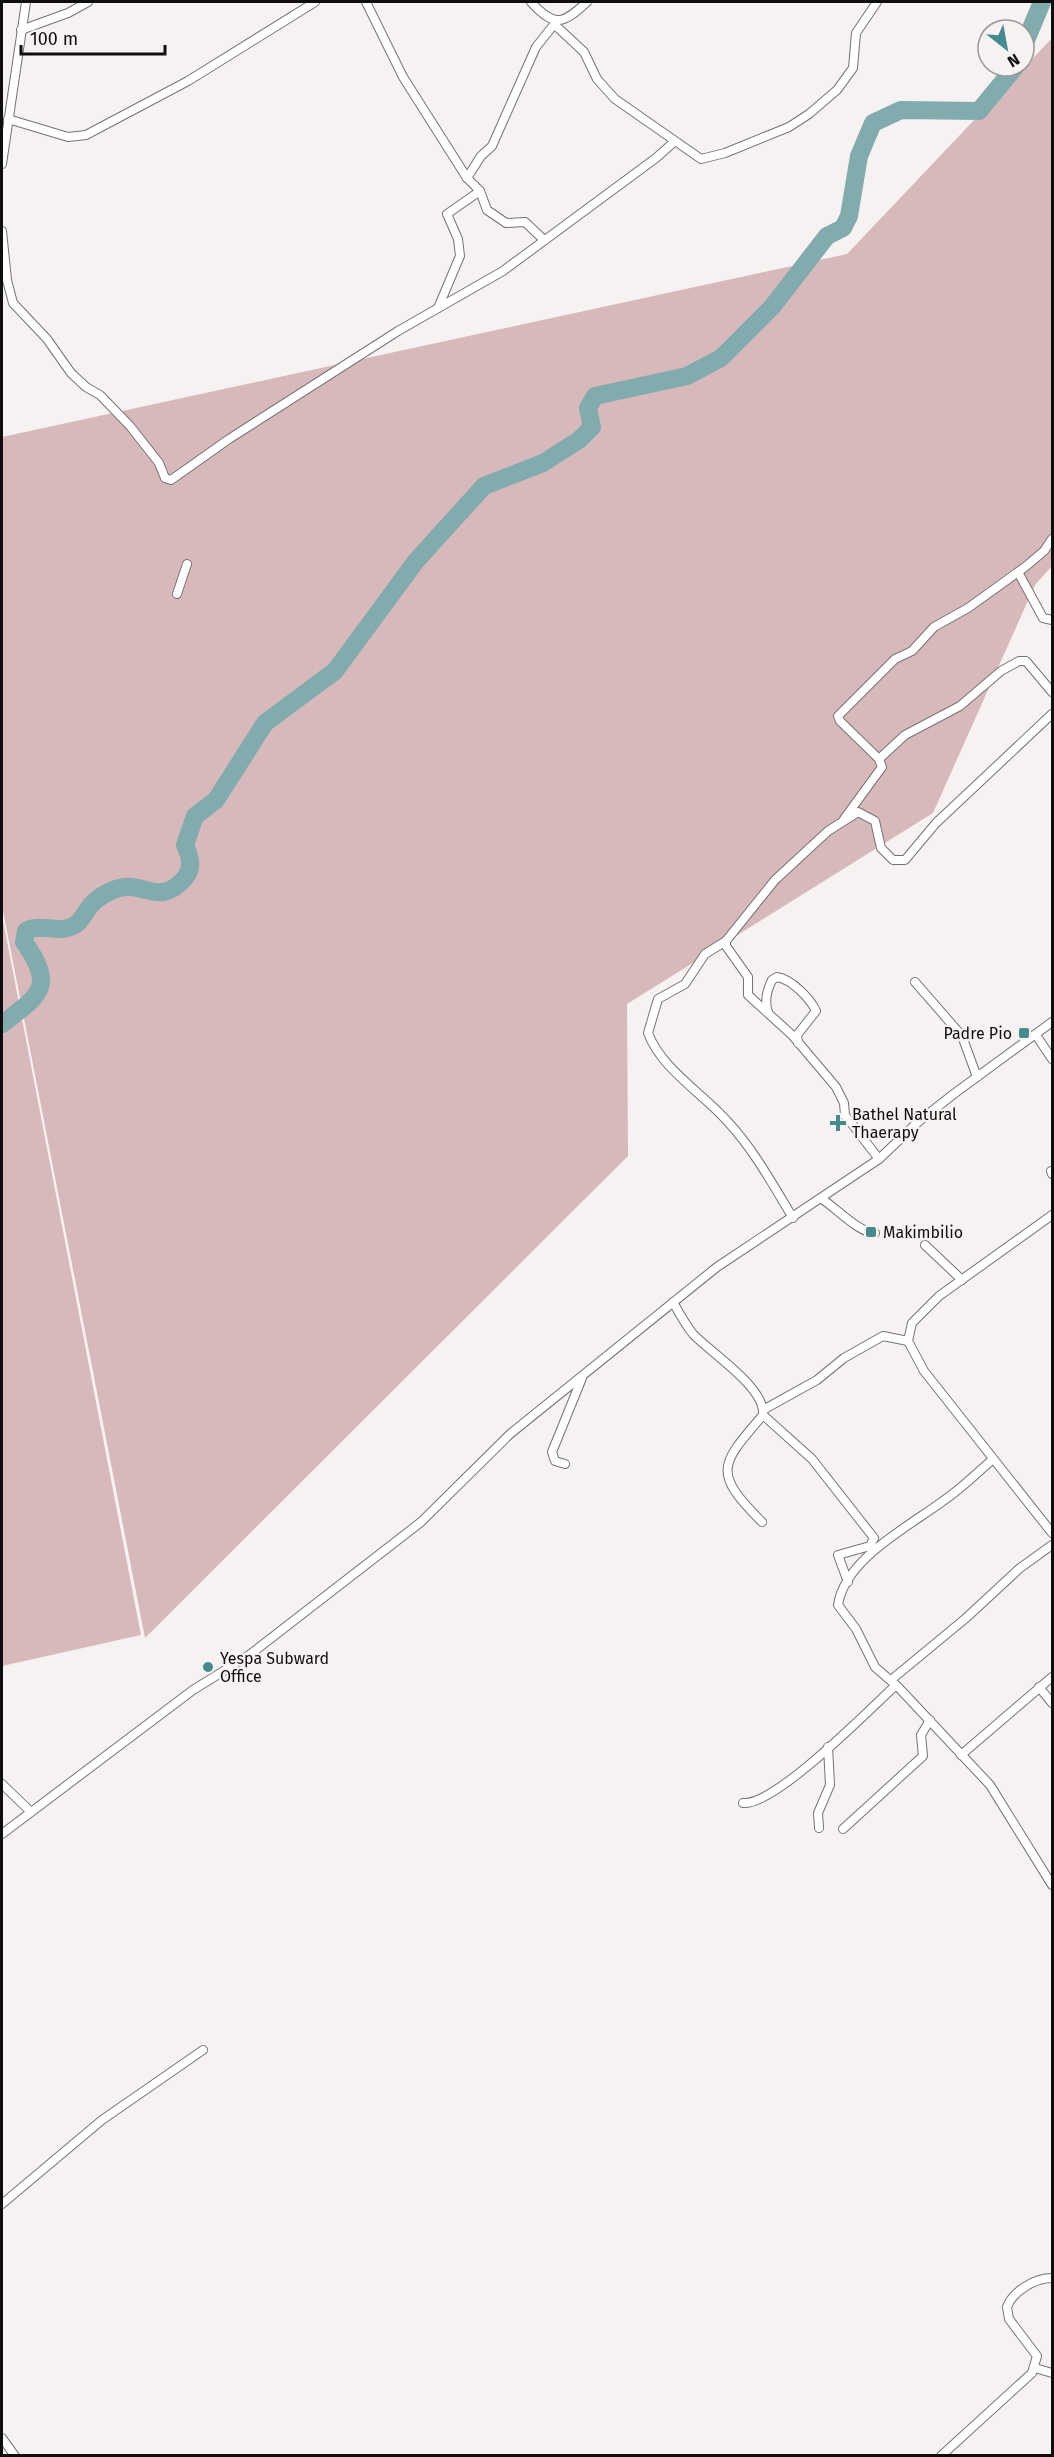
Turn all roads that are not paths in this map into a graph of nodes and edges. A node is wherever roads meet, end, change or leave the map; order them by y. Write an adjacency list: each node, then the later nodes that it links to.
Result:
1 (26, 2): 9 (street)
2 (88, 2): 9 (street)
3 (315, 2): 10 (street)
4 (366, 2): 13 (street)
5 (531, 2): 8 (street)
6 (587, 2): 8 (street)
7 (877, 2): 11 (street)
8 (556, 23): 11 (street); 13 (street)
9 (21, 30): 10 (street)
10 (8, 119): 12 (street)
11 (674, 142): 16 (street)
12 (2, 164)
13 (467, 178): 14 (street)
14 (480, 191): 16 (street); 17 (street)
15 (2, 231): 17 (street)
16 (544, 240): 17 (street)
17 (438, 308)
18 (1053, 539): 20 (street)
19 (187, 564): 21 (street)
20 (1018, 572): 22 (street); 25 (street)
21 (177, 594)
22 (1053, 620)
23 (1053, 692): 25 (street)
24 (1053, 714): 26 (street)
25 (879, 759): 26 (street)
26 (844, 819): 27 (street)
27 (726, 941): 29 (street); 38 (street)
28 (915, 982): 34 (street)
29 (770, 1015): 32 (street); 32 (street)
30 (1053, 1022): 31 (street)
31 (1036, 1035): 33 (street); 34 (street)
32 (798, 1045): 35 (street)
33 (1053, 1059)
34 (977, 1077): 35 (street)
35 (879, 1159): 36 (street)
36 (822, 1199): 38 (street); 39 (street)
37 (1053, 1215): 41 (street)
38 (793, 1218): 42 (street)
39 (875, 1233)
40 (925, 1245): 41 (street)
41 (962, 1280): 43 (street)
42 (673, 1302): 44 (street); 45 (street)
43 (908, 1341): 45 (street); 46 (street)
44 (583, 1377): 47 (street); 61 (street)
45 (763, 1412): 48 (street); 51 (street)
46 (993, 1459): 49 (street); 51 (street)
47 (565, 1464)
48 (762, 1522)
49 (1053, 1533)
50 (1053, 1545): 53 (street)
51 (848, 1582): 53 (street)
52 (1053, 1677): 54 (street)
53 (893, 1682): 56 (street); 57 (street)
54 (1039, 1687): 55 (street); 58 (street)
55 (1053, 1703)
56 (930, 1720): 58 (street); 63 (street)
57 (828, 1747): 60 (street); 62 (street)
58 (961, 1755): 65 (street)
59 (2, 1784): 61 (street)
60 (743, 1803)
61 (31, 1812): 64 (street)
62 (819, 1828)
63 (843, 1829)
64 (2, 1834)
65 (1053, 1885)
66 (203, 2050): 67 (street)
67 (2, 2204)
68 (1053, 2278): 69 (street)
69 (1035, 2368): 70 (street); 73 (street)
70 (1053, 2373)
71 (2, 2438): 72 (street)
72 (15, 2456)
73 (941, 2456)

